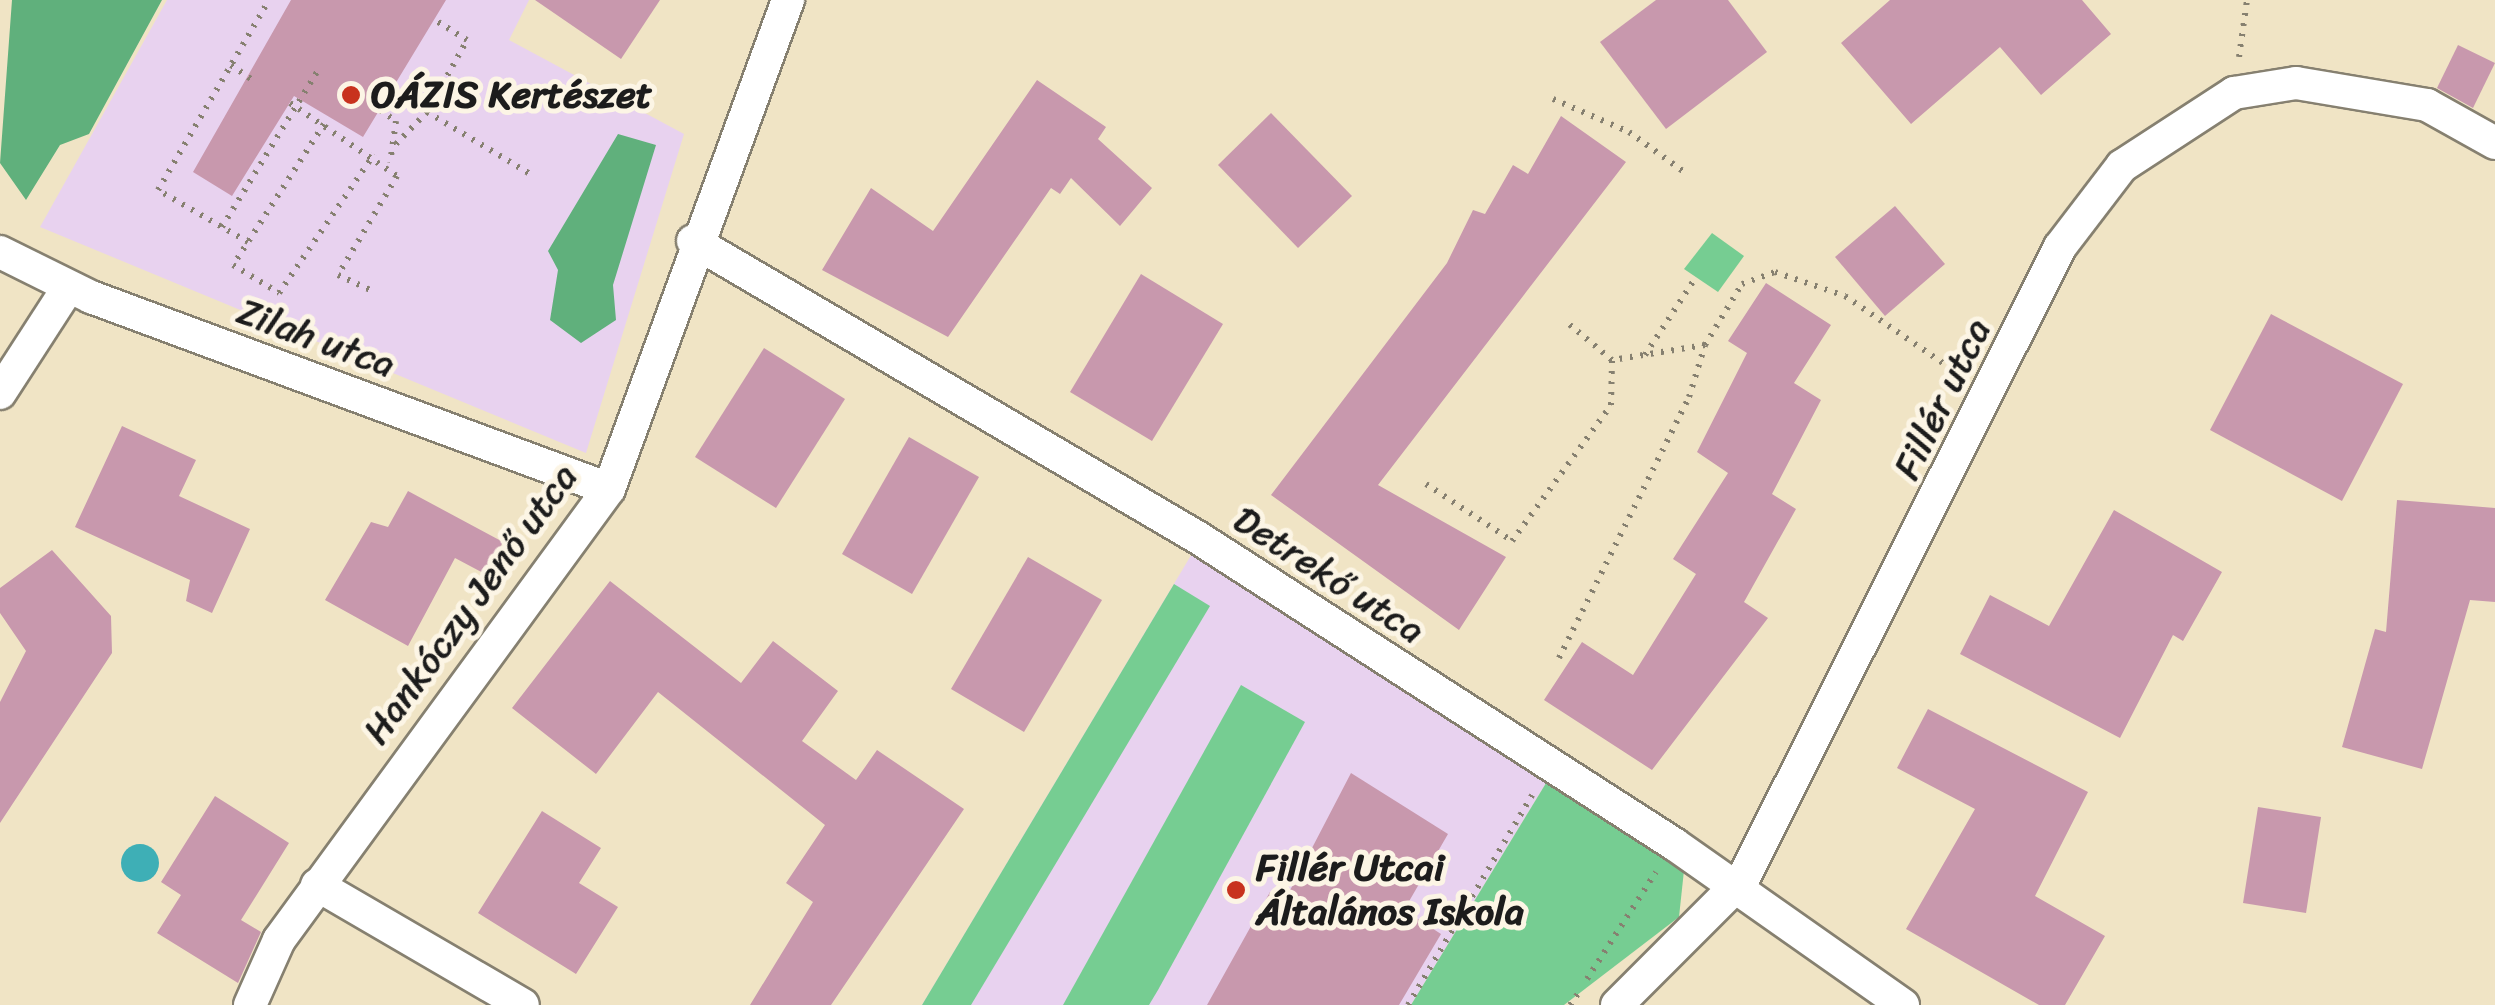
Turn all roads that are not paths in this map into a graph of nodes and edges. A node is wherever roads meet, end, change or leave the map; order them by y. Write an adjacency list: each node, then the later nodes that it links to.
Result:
1 (788, 0): 3 (street, Hankóczy Jenő utca)
2 (2495, 142): 9 (street, Fillér utca)
3 (694, 240): 7 (street, Hankóczy Jenő utca); 9 (street, Detrekő utca)
4 (0, 252): 5 (street, Zilah utca)
5 (68, 288): 6 (street); 7 (street, Zilah utca)
6 (0, 393)
7 (609, 489): 8 (street, Hankóczy Jenő utca)
8 (317, 886): 10 (street, Hankóczy Jenő utca); 11 (street)
9 (1736, 891): 12 (street, Fillér utca); 13 (street, Detrekő utca)
10 (250, 1005)
11 (523, 1005)
12 (1617, 1005)
13 (1903, 1005)

